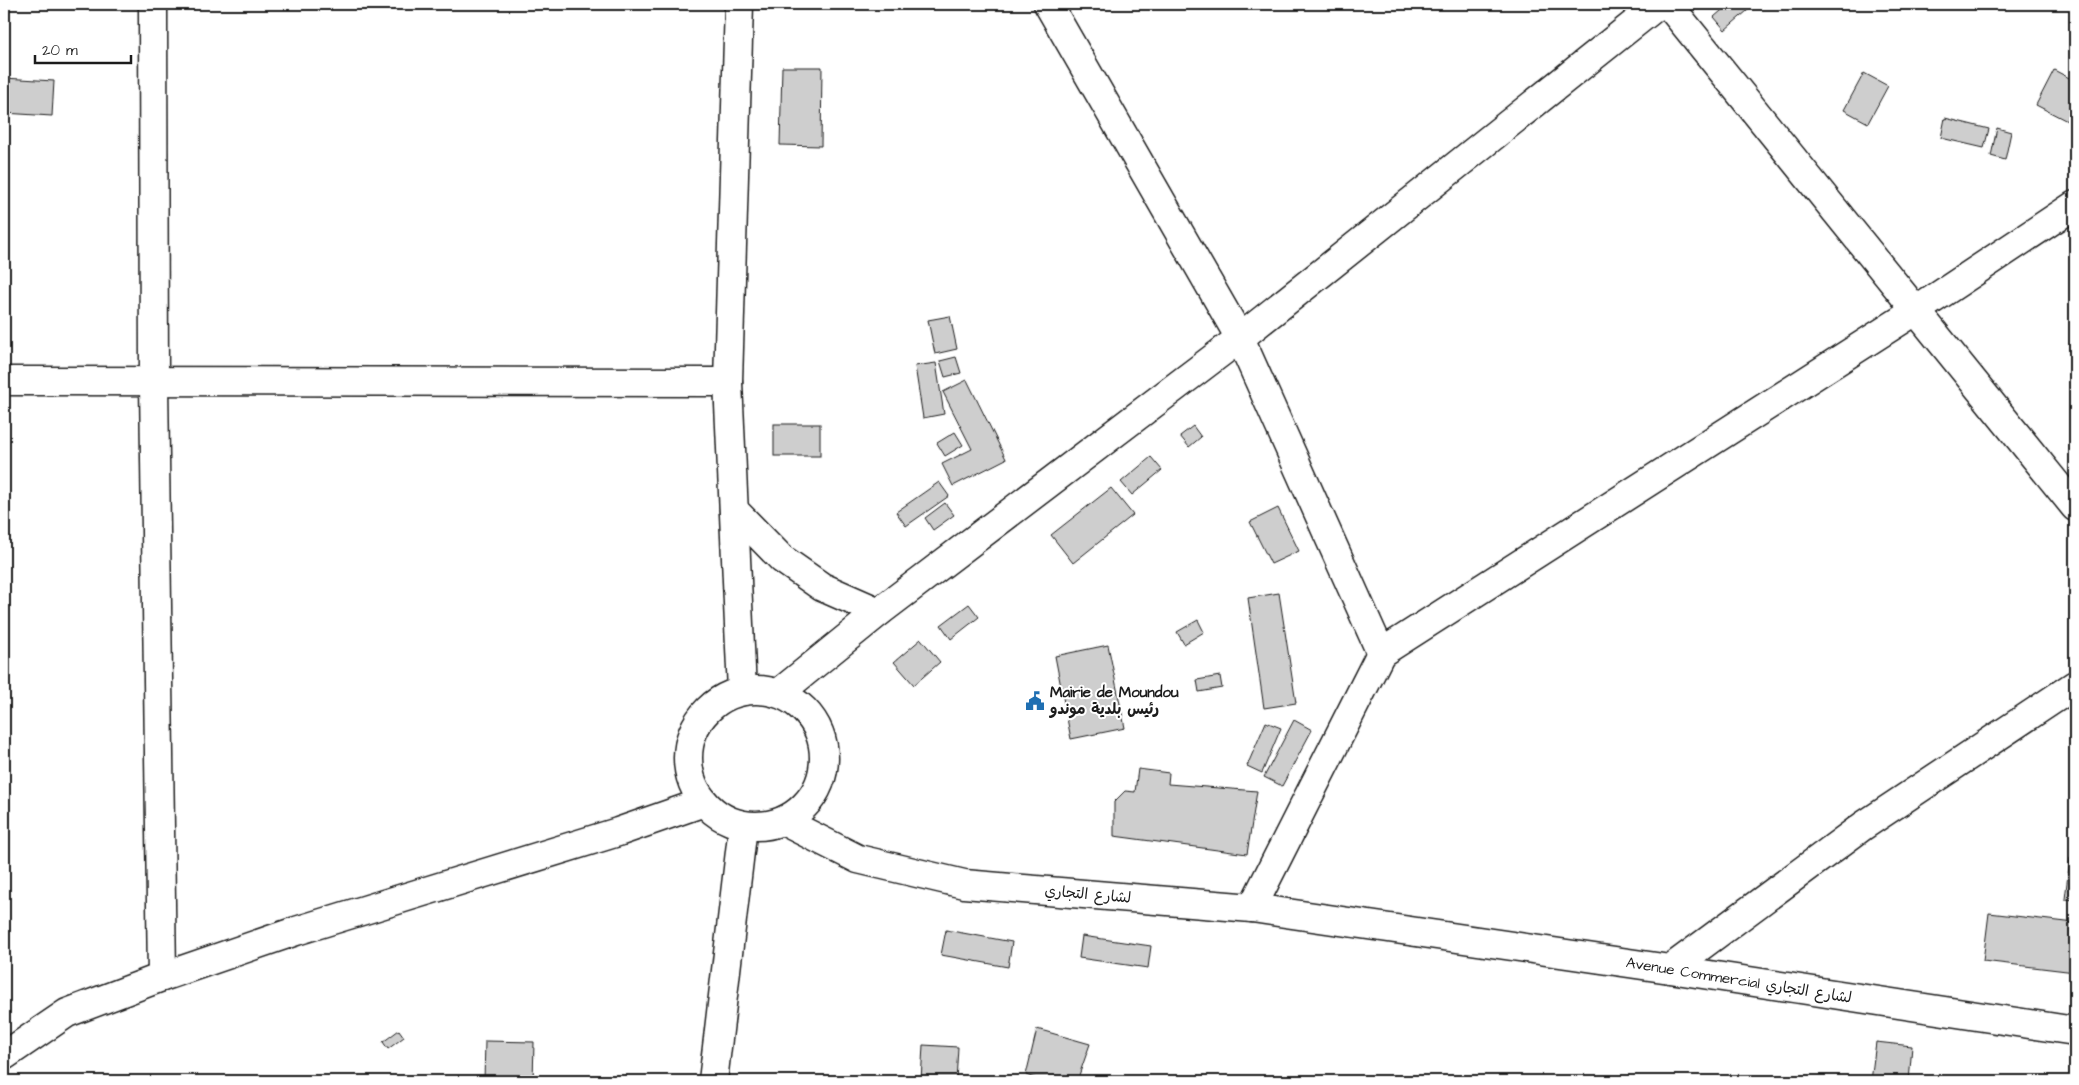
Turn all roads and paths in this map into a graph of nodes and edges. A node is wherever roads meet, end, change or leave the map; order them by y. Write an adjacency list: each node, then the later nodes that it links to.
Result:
1 (153, 4): 11 (street)
2 (739, 4): 10 (street)
3 (1048, 4): 8 (street)
4 (1659, 4): 8 (street)
5 (1668, 4): 7 (street)
6 (2075, 205): 7 (street)
7 (1917, 310): 12 (street); 15 (street)
8 (1240, 338): 14 (street); 15 (street)
9 (4, 381): 11 (street)
10 (728, 382): 11 (street); 13 (street)
11 (154, 383): 25 (street)
12 (2075, 507)
13 (734, 510): 14 (street); 17 (street)
14 (879, 612): 18 (street)
15 (1381, 653): 22 (street)
16 (2075, 685): 24 (street)
17 (742, 691): 18 (street); 19 (street)
18 (779, 693): 20 (street)
19 (704, 802): 21 (street); 25 (street)
20 (783, 821): 21 (street); 22 (street, لشارع التجاري)
21 (744, 826): 28 (street)
22 (1252, 908): 23 (street, لشارع التجاري)
23 (1403, 929): 24 (street, Avenue Commercial لشارع التجاري)
24 (1670, 969): 26 (street, Avenue Commercial لشارع التجاري)
25 (162, 977): 27 (street)
26 (2075, 1032)
27 (4, 1056)
28 (713, 1081)

